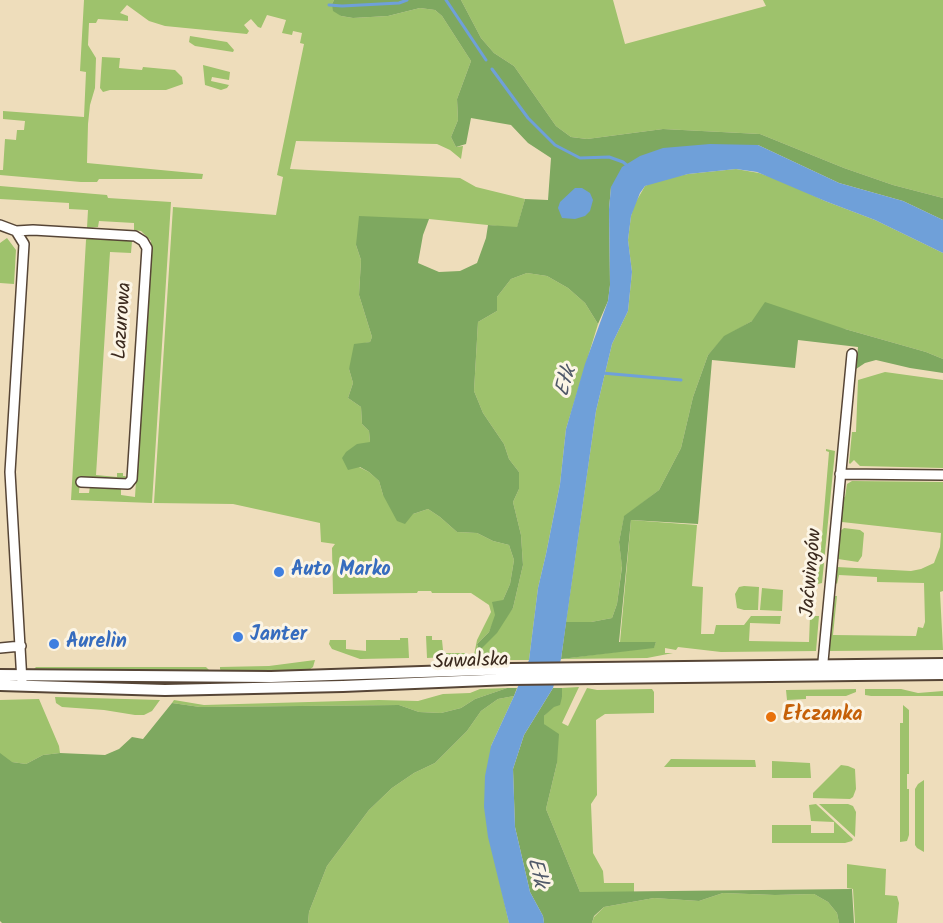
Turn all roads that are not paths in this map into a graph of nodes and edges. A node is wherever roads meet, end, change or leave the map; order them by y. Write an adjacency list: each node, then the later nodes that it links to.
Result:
1 (0, 225): 2 (street)
2 (16, 231): 5 (street); 8 (street, Lazurowa)
3 (852, 354): 6 (street, Jaćwingów)
4 (0, 434): 5 (street)
5 (12, 435): 9 (street)
6 (840, 474): 7 (street); 12 (street, Jaćwingów)
7 (943, 475)
8 (81, 482)
9 (21, 646): 10 (street); 15 (street)
10 (0, 648)
11 (943, 664): 12 (street, Suwalska)
12 (822, 670): 13 (street, Suwalska); 15 (street, Suwalska)
13 (943, 674)
14 (0, 675): 15 (street, Suwalska)
15 (22, 680): 16 (street, Suwalska)
16 (0, 685)

